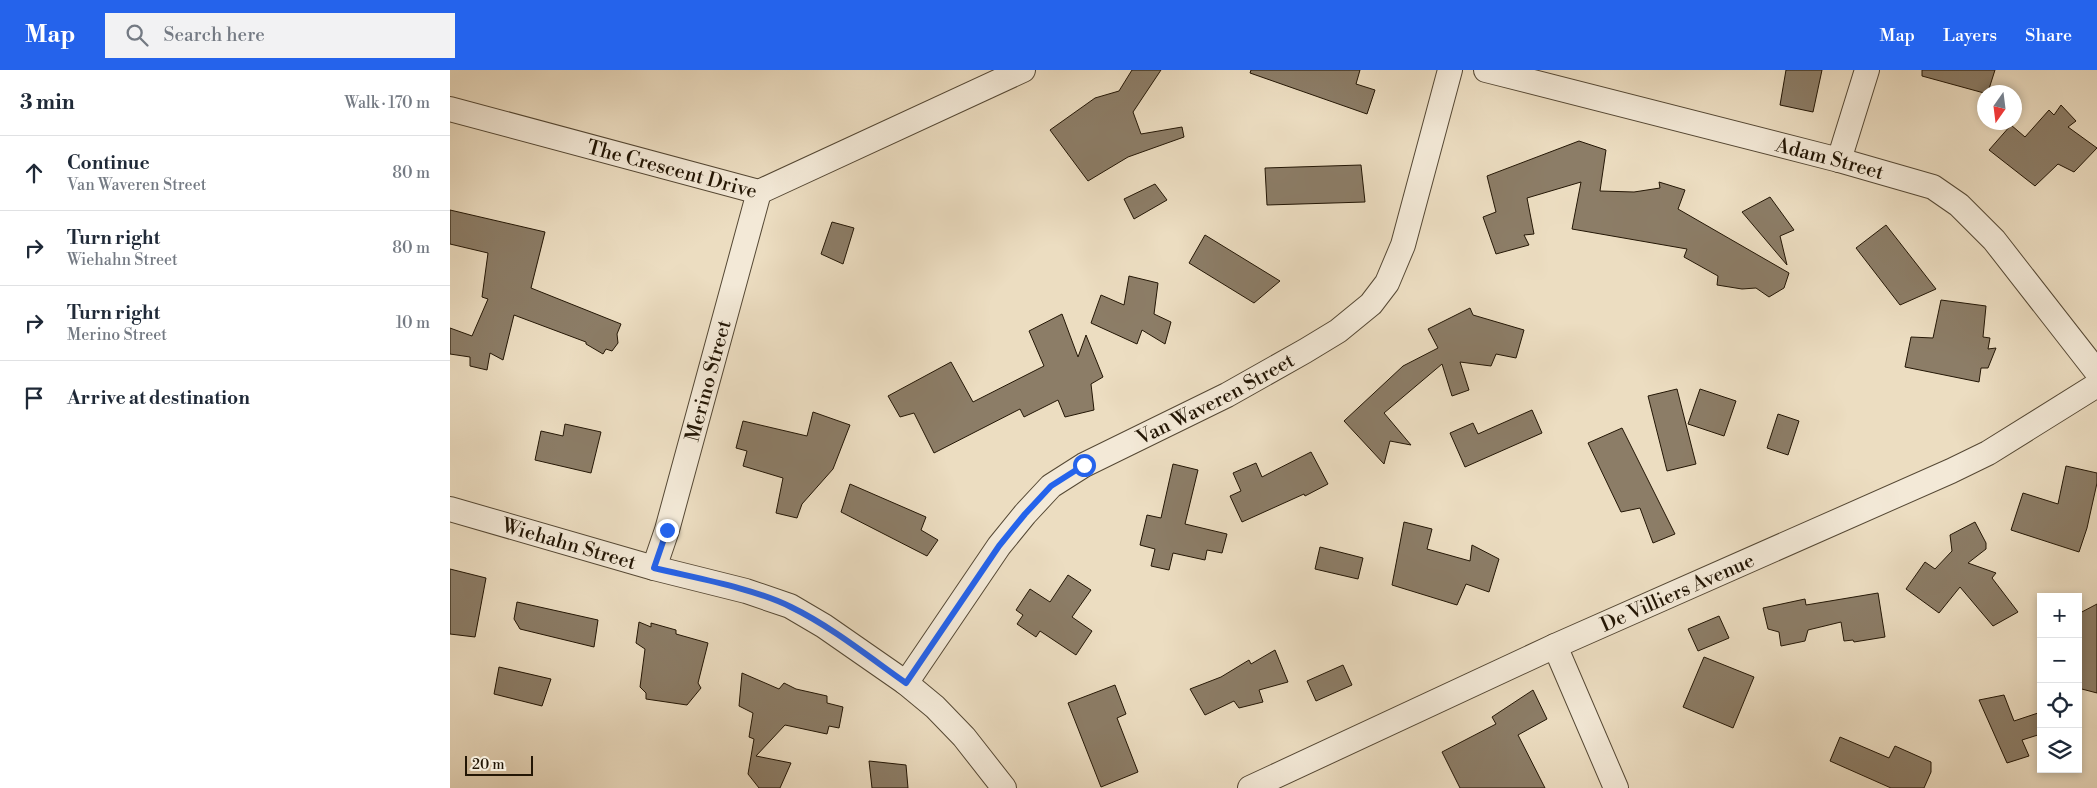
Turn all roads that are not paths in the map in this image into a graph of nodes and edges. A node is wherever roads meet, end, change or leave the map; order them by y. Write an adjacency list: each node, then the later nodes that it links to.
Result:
1 (1023, 70): 7 (street, The Crescent Drive)
2 (1450, 70): 13 (street, Van Waveren Street)
3 (1486, 70): 6 (street, Adam Street)
4 (1867, 70): 6 (street)
5 (450, 109): 7 (street, The Crescent Drive)
6 (1839, 160): 8 (street, Adam Street)
7 (759, 192): 11 (street, Merino Street)
8 (2097, 372)
9 (2097, 385): 12 (street, De Villiers Avenue)
10 (450, 509): 11 (street, Wiehahn Street)
11 (654, 568): 13 (street, Wiehahn Street)
12 (1555, 646): 15 (street, De Villiers Avenue); 16 (street)
13 (906, 683): 14 (street, Wiehahn Street)
14 (1004, 788)
15 (1250, 788)
16 (1616, 788)

